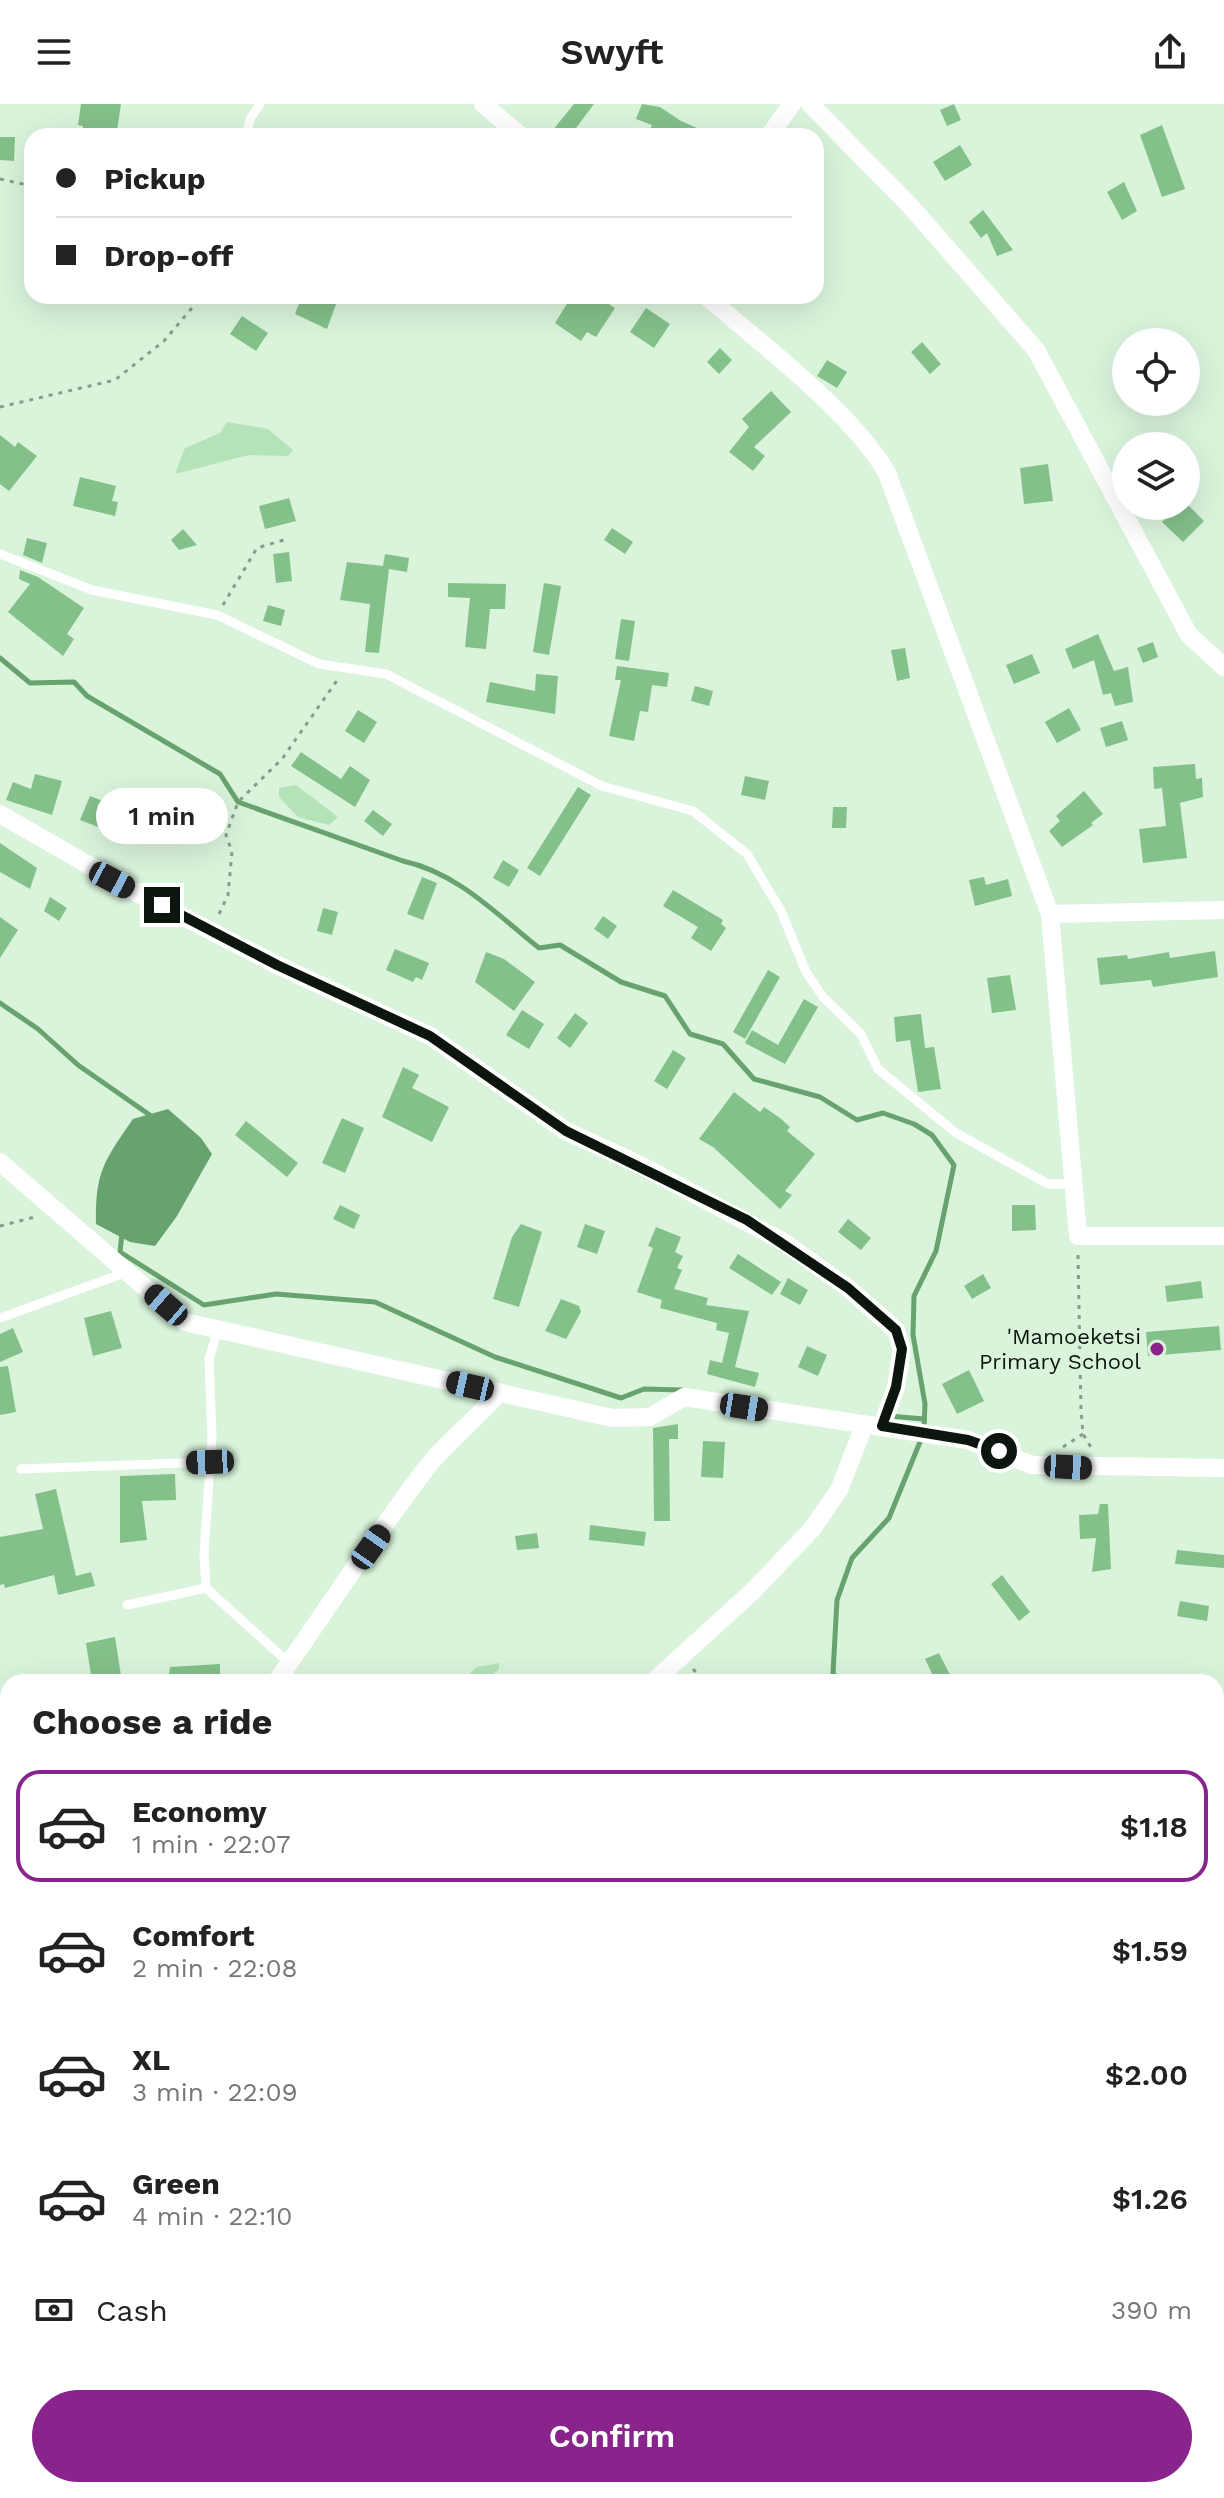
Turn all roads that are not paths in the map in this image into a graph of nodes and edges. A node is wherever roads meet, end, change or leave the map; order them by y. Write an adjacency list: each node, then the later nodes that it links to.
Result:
1 (260, 104): 5 (lane)
2 (483, 104): 6 (street)
3 (792, 104): 7 (street)
4 (810, 104): 10 (street)
5 (248, 128)
6 (512, 128)
7 (775, 128)
8 (715, 304): 13 (street)
9 (0, 554): 15 (lane)
10 (1224, 667)
11 (0, 814): 21 (street)
12 (1224, 910): 13 (street)
13 (1050, 914): 15 (street)
14 (0, 1162): 17 (street)
15 (1071, 1184): 16 (street)
16 (1224, 1236)
17 (127, 1272): 18 (lane); 19 (street)
18 (0, 1318)
19 (218, 1330): 20 (street); 22 (lane)
20 (499, 1392): 21 (street); 27 (street)
21 (873, 1426): 23 (street); 29 (street)
22 (210, 1462): 24 (lane); 25 (lane)
23 (1224, 1468)
24 (21, 1469)
25 (206, 1588): 26 (lane); 27 (lane)
26 (127, 1605)
27 (289, 1663): 28 (street)
28 (281, 1674)
29 (662, 1674)

